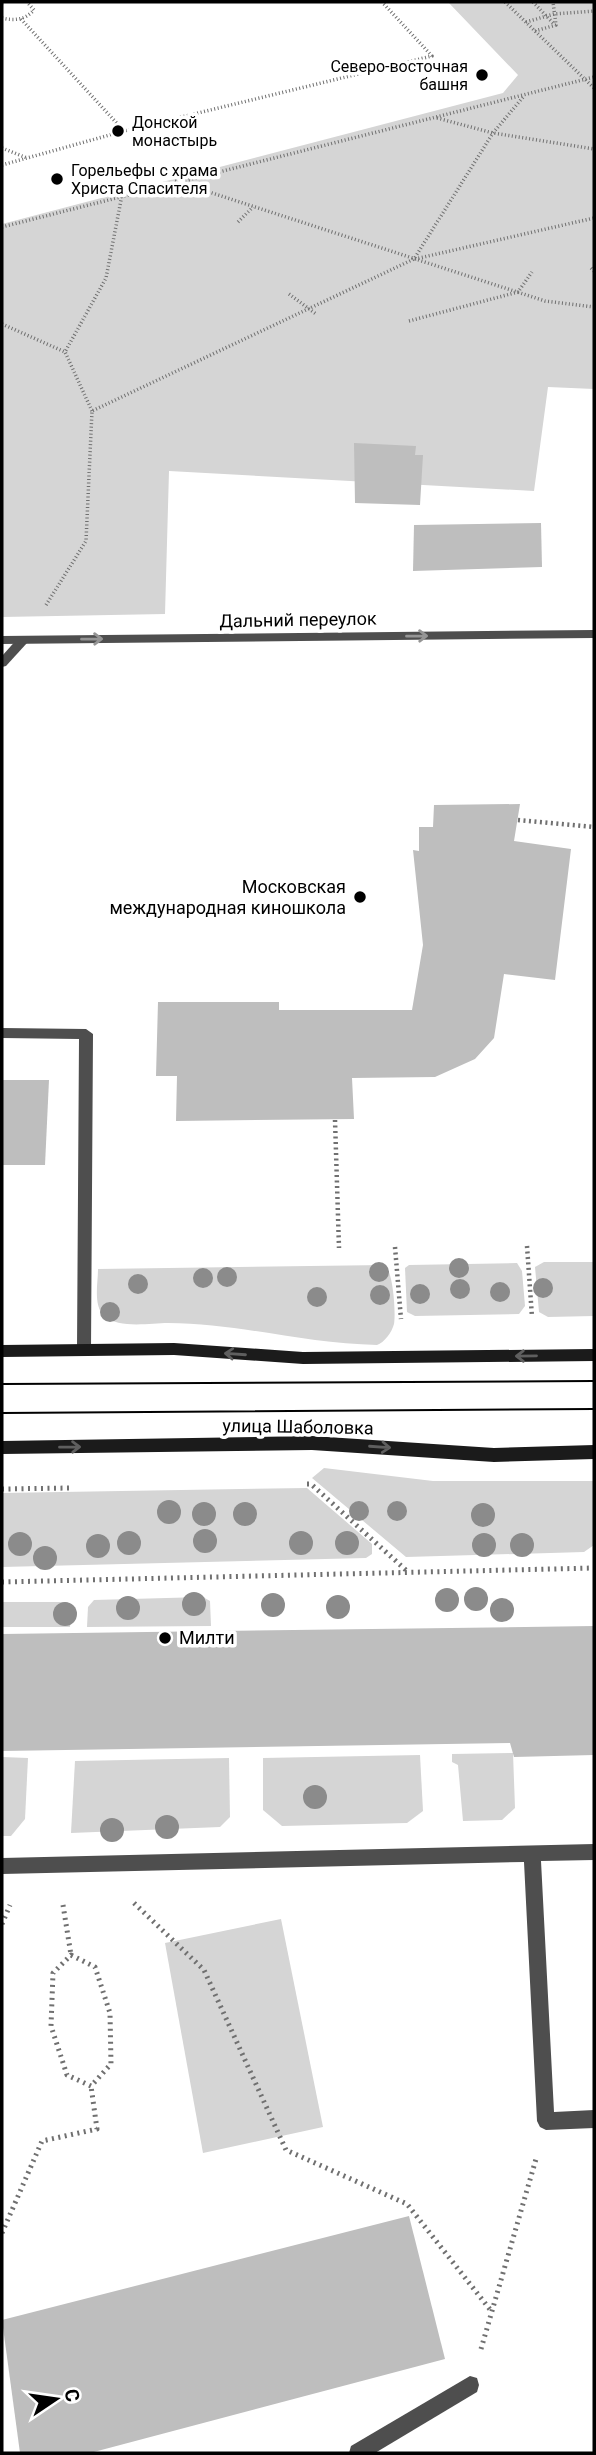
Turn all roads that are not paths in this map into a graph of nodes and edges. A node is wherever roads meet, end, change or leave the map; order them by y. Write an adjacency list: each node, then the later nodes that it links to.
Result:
1 (594, 634): 3 (street, Дальний переулок, one-way to 1)
2 (2, 640): 3 (street, Дальний переулок)
3 (23, 640): 4 (street)
4 (2, 663)
5 (2, 1033): 6 (street)
6 (84, 1349): 7 (main road); 8 (main road, one-way to 6)
7 (2, 1351)
8 (594, 1355)
9 (2, 1448): 10 (main road, улица Шаболовка, one-way to 10)
10 (594, 1452)
11 (594, 1852): 12 (street)
12 (532, 1853): 13 (street); 14 (street)
13 (2, 1866)
14 (594, 2119)
15 (470, 2385): 16 (street)
16 (359, 2453)

